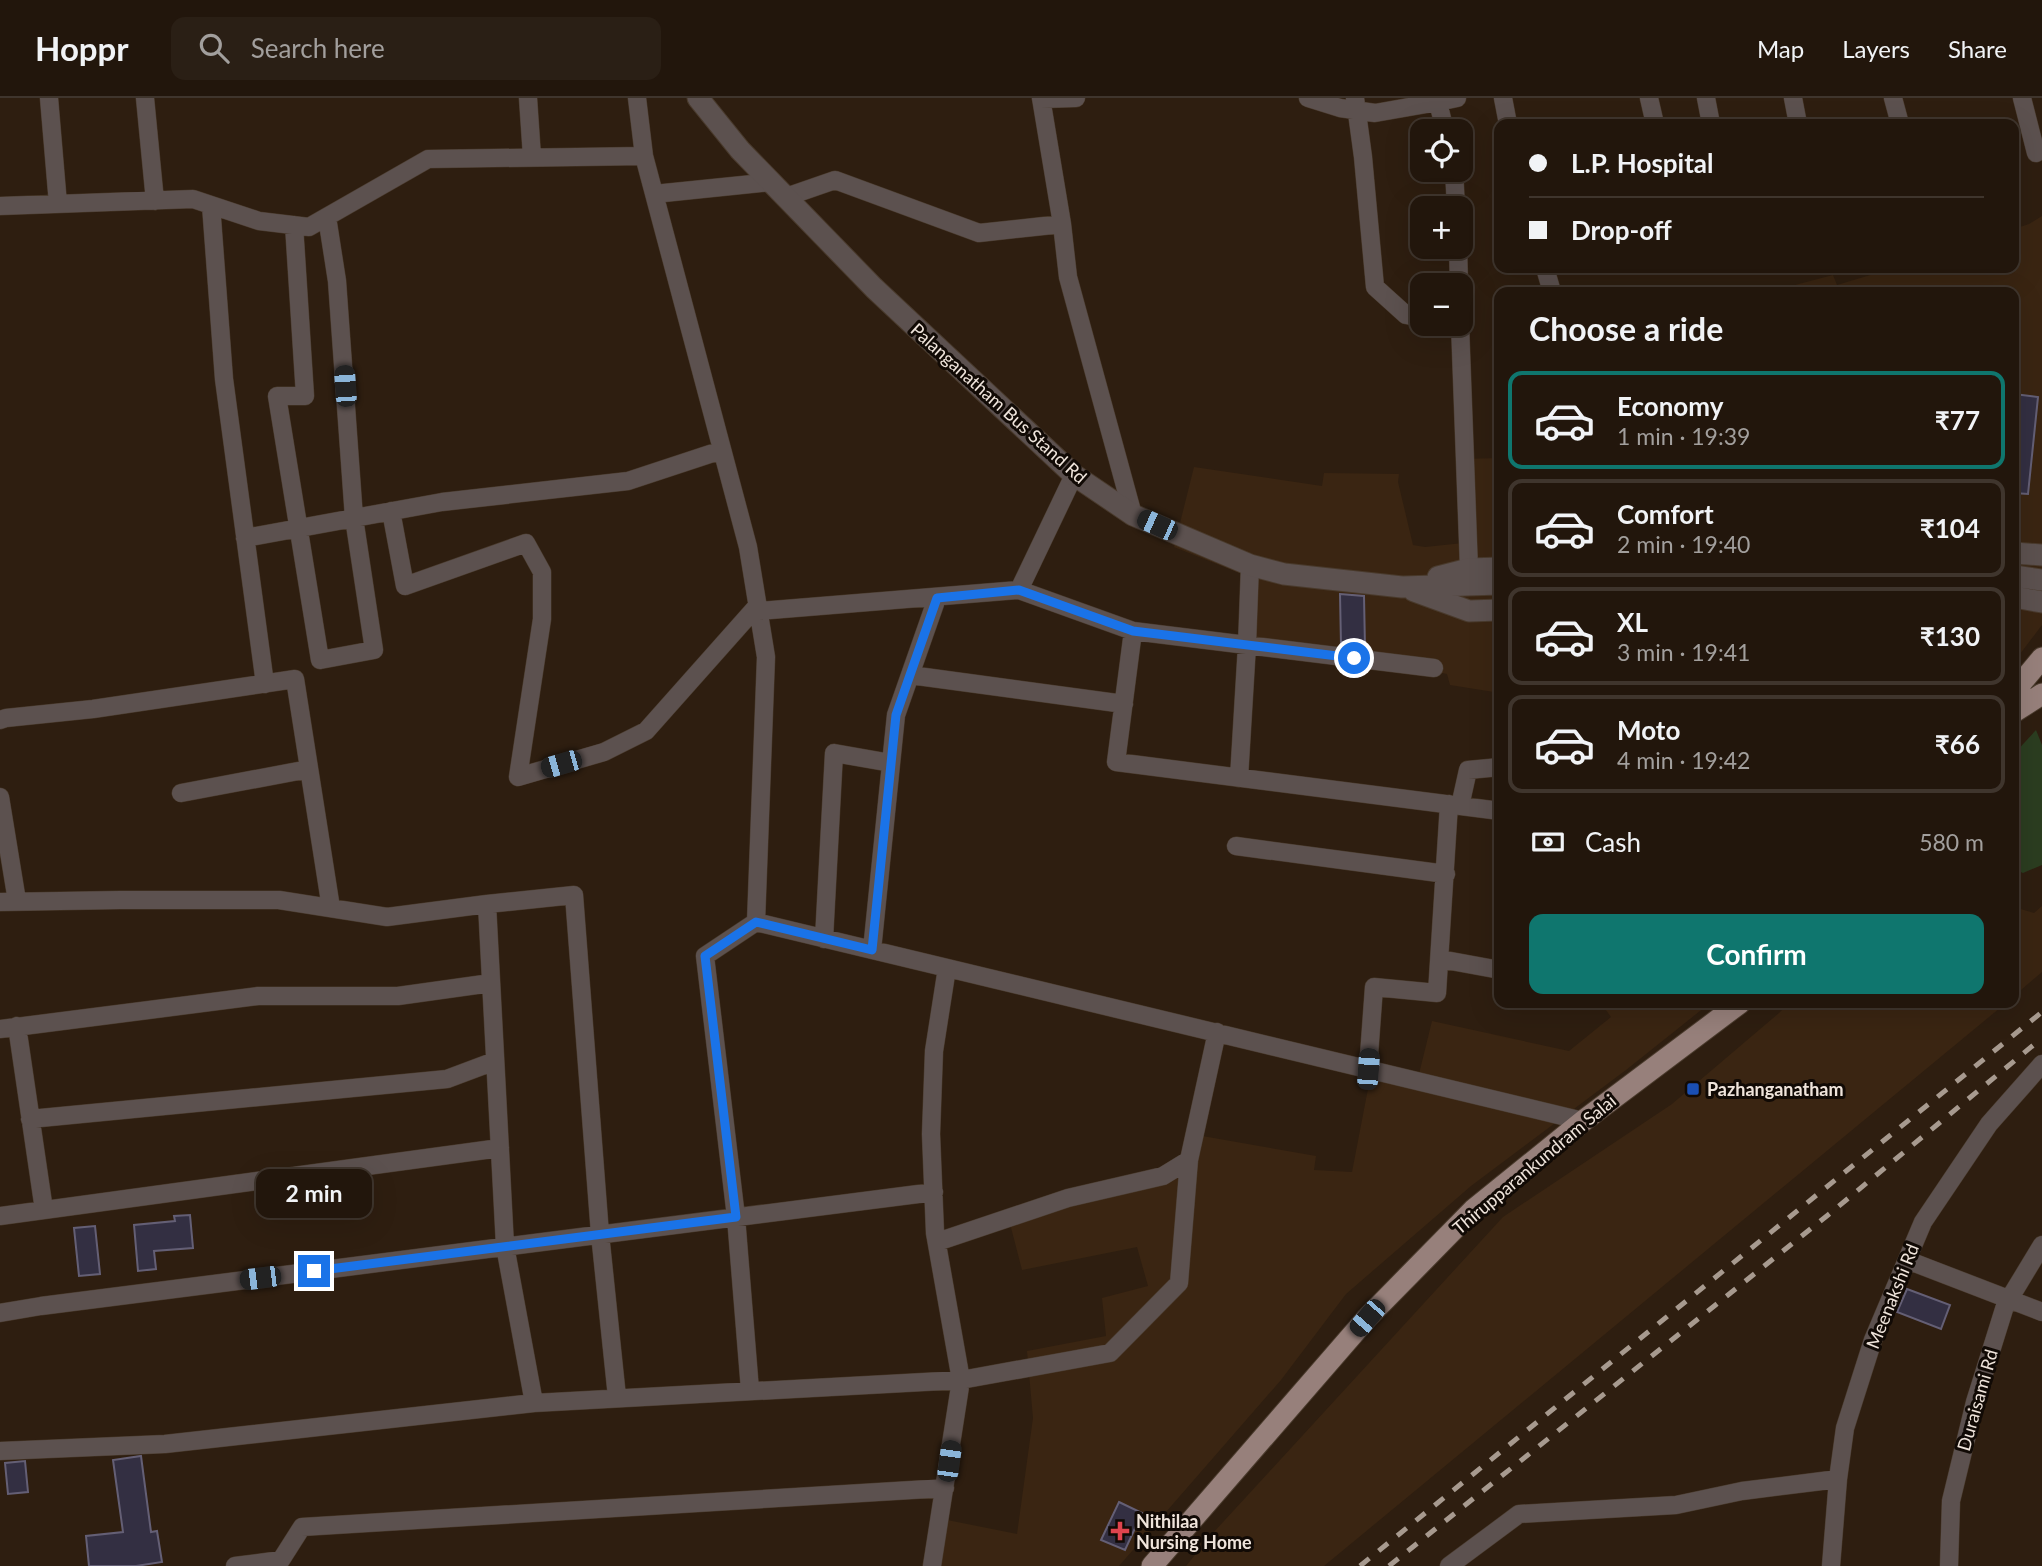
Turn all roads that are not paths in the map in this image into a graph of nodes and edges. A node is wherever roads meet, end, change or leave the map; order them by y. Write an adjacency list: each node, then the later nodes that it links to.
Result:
1 (49, 98): 30 (street)
2 (145, 98): 29 (street)
3 (528, 98): 26 (street)
4 (637, 98): 25 (street)
5 (698, 98): 27 (street, Palanganatham Bus Stand Rd)
6 (1076, 98): 15 (street)
7 (1308, 98): 17 (street)
8 (1457, 98): 16 (street)
9 (1503, 98): 19 (street)
10 (1648, 98): 20 (street)
11 (1706, 98): 21 (street)
12 (1793, 98): 22 (street)
13 (1893, 98): 23 (street)
14 (2022, 98): 24 (street)
15 (1041, 99): 35 (street)
16 (1438, 102): 17 (street); 18 (street)
17 (1356, 104): 36 (street)
18 (1442, 119)
19 (1507, 119)
20 (1654, 119)
21 (1711, 119)
22 (1797, 119)
23 (1899, 119)
24 (2036, 153)
25 (644, 156): 26 (street); 28 (street)
26 (532, 157): 33 (street)
27 (779, 190): 28 (street); 35 (street); 39 (street, Palanganatham Bus Stand Rd)
28 (654, 194): 38 (street)
29 (155, 201): 30 (street); 31 (street)
30 (58, 204): 32 (street)
31 (211, 205): 34 (street); 44 (street)
32 (0, 206)
33 (327, 217): 34 (street); 42 (street)
34 (295, 225): 43 (street)
35 (1062, 225): 41 (street)
36 (1410, 316)
37 (1459, 336): 49 (street)
38 (722, 450): 40 (street); 58 (street)
39 (1074, 475): 41 (street, Palanganatham Bus Stand Rd); 54 (street)
40 (391, 511): 42 (street); 58 (street)
41 (1133, 515): 47 (street, Palanganatham Bus Stand Rd)
42 (355, 518): 43 (street); 43 (street)
43 (298, 528): 44 (street)
44 (245, 538): 65 (street)
45 (2019, 553): 46 (street)
46 (2042, 555)
47 (1250, 565): 53 (street, Palanganatham Bus Stand Rd); 61 (street)
48 (1494, 568): 49 (street)
49 (1469, 569): 53 (street)
50 (2019, 577): 51 (street)
51 (2042, 580)
52 (1494, 584): 53 (street, Palanganatham Bus Stand Rd)
53 (1402, 587): 59 (street)
54 (1019, 590): 55 (street); 60 (street)
55 (937, 598): 58 (street); 64 (street)
56 (2019, 598): 57 (street)
57 (2042, 602)
58 (758, 608): 84 (street)
59 (1494, 610)
60 (1133, 631): 61 (street); 68 (street)
61 (1247, 645): 63 (street); 74 (street)
62 (2042, 658): 66 (main road)
63 (1434, 668)
64 (909, 675): 68 (street); 71 (street)
65 (265, 684): 70 (street); 73 (street)
66 (2019, 688)
67 (2042, 694): 69 (main road)
68 (1124, 704): 74 (street)
69 (2019, 709)
70 (0, 720)
71 (891, 763): 85 (street); 86 (street)
72 (1494, 768): 77 (street)
73 (309, 769): 75 (street); 83 (street)
74 (1239, 778): 77 (street)
75 (181, 793)
76 (0, 797): 81 (street)
77 (1455, 805): 78 (street); 80 (street)
78 (1494, 810)
79 (1236, 846): 80 (street)
80 (1446, 874): 87 (street)
81 (9, 902): 83 (street)
82 (487, 904): 83 (street); 90 (street); 105 (street)
83 (331, 908)
84 (756, 922): 85 (street); 104 (street)
85 (824, 939): 86 (street)
86 (872, 950): 88 (street)
87 (1440, 959): 89 (street); 96 (street)
88 (947, 968): 93 (street); 101 (street)
89 (1494, 969)
90 (491, 983): 92 (street); 94 (street)
91 (1732, 1008): 98 (main road, Thirupparankundram Salai)
92 (9, 1028): 97 (street)
93 (1217, 1032): 96 (street); 100 (street)
94 (495, 1061): 97 (street); 99 (street)
95 (2042, 1064): 109 (street, Meenakshi Rd)
96 (1368, 1069): 98 (street)
97 (30, 1119): 102 (street)
98 (1583, 1121): 123 (main road, Thirupparankundram Salai)
99 (500, 1147): 102 (street); 108 (street)
100 (1189, 1160): 106 (street); 113 (street)
101 (933, 1192): 104 (street); 106 (street)
102 (44, 1210): 103 (street)
103 (0, 1216)
104 (736, 1217): 105 (street); 114 (street)
105 (600, 1234): 108 (street); 115 (street)
106 (937, 1242): 113 (street)
107 (2042, 1245): 110 (street, Duraisami Rd)
108 (505, 1247): 112 (street); 116 (street)
109 (1907, 1260): 110 (street); 118 (street, Meenakshi Rd)
110 (2009, 1299): 111 (street); 126 (street, Duraisami Rd)
111 (2042, 1312)
112 (0, 1313)
113 (961, 1380): 114 (street); 119 (street)
114 (750, 1390): 115 (street)
115 (617, 1397): 116 (street)
116 (534, 1403): 117 (street)
117 (0, 1451)
118 (1838, 1479): 124 (street); 125 (street, Meenakshi Rd)
119 (945, 1488): 120 (street); 122 (street)
120 (281, 1563): 121 (street)
121 (235, 1566)
122 (932, 1566)
123 (1152, 1566)
124 (1451, 1566)
125 (1831, 1566)
126 (1949, 1566)

